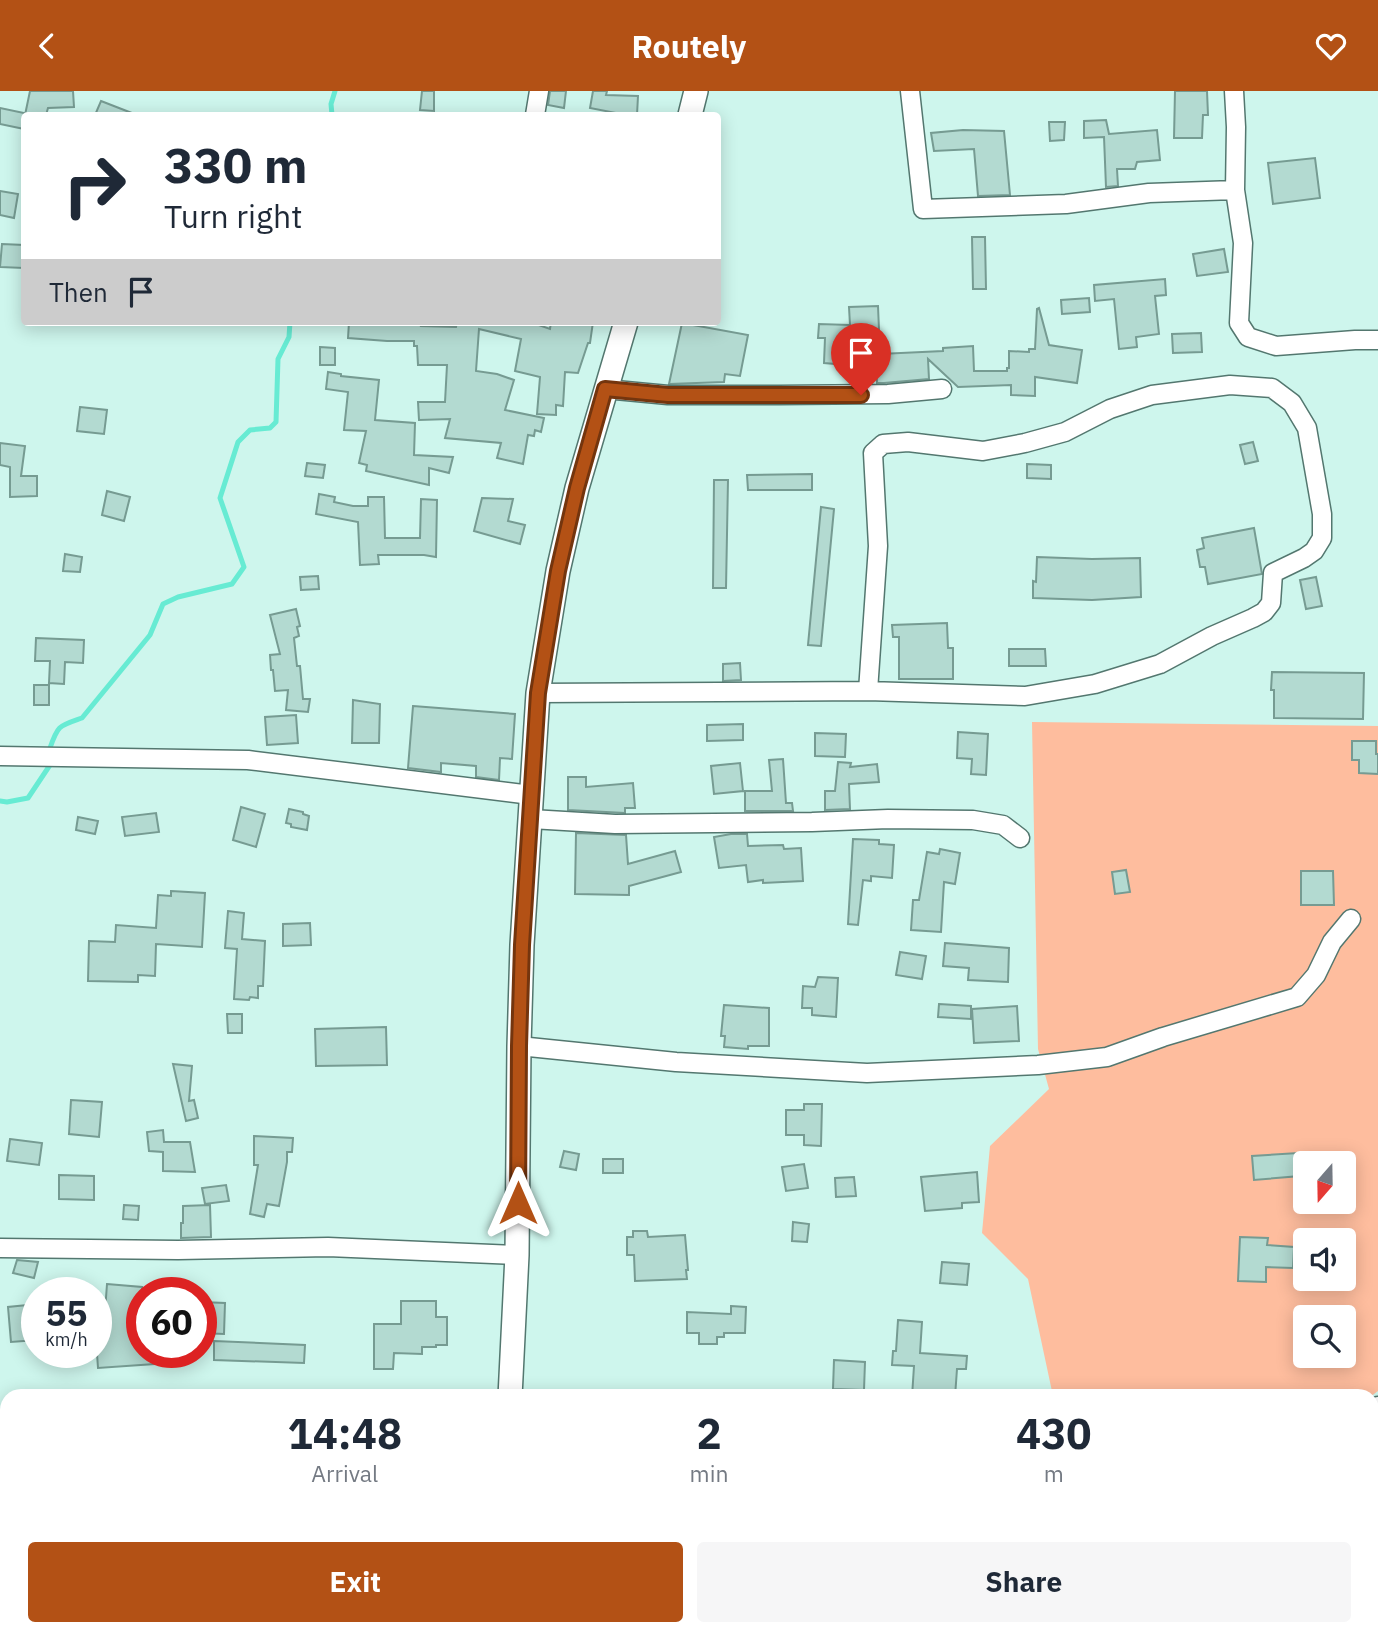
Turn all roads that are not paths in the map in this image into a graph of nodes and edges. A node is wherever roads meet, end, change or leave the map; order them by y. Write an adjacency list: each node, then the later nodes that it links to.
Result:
1 (539, 91): 5 (street)
2 (696, 91): 6 (main road)
3 (910, 91): 7 (street)
4 (1234, 91): 7 (street)
5 (536, 112)
6 (691, 112)
7 (1235, 190): 9 (street)
8 (625, 326): 10 (main road)
9 (1378, 340)
10 (605, 389): 11 (street); 13 (main road)
11 (942, 389)
12 (868, 691): 12 (street); 13 (street)
13 (538, 693): 15 (main road)
14 (0, 756): 15 (street)
15 (531, 795): 16 (main road)
16 (531, 820): 17 (street); 19 (main road)
17 (1020, 838)
18 (1351, 919): 19 (street)
19 (519, 1046): 21 (main road)
20 (0, 1248): 21 (street)
21 (517, 1255): 22 (main road)
22 (510, 1389)

